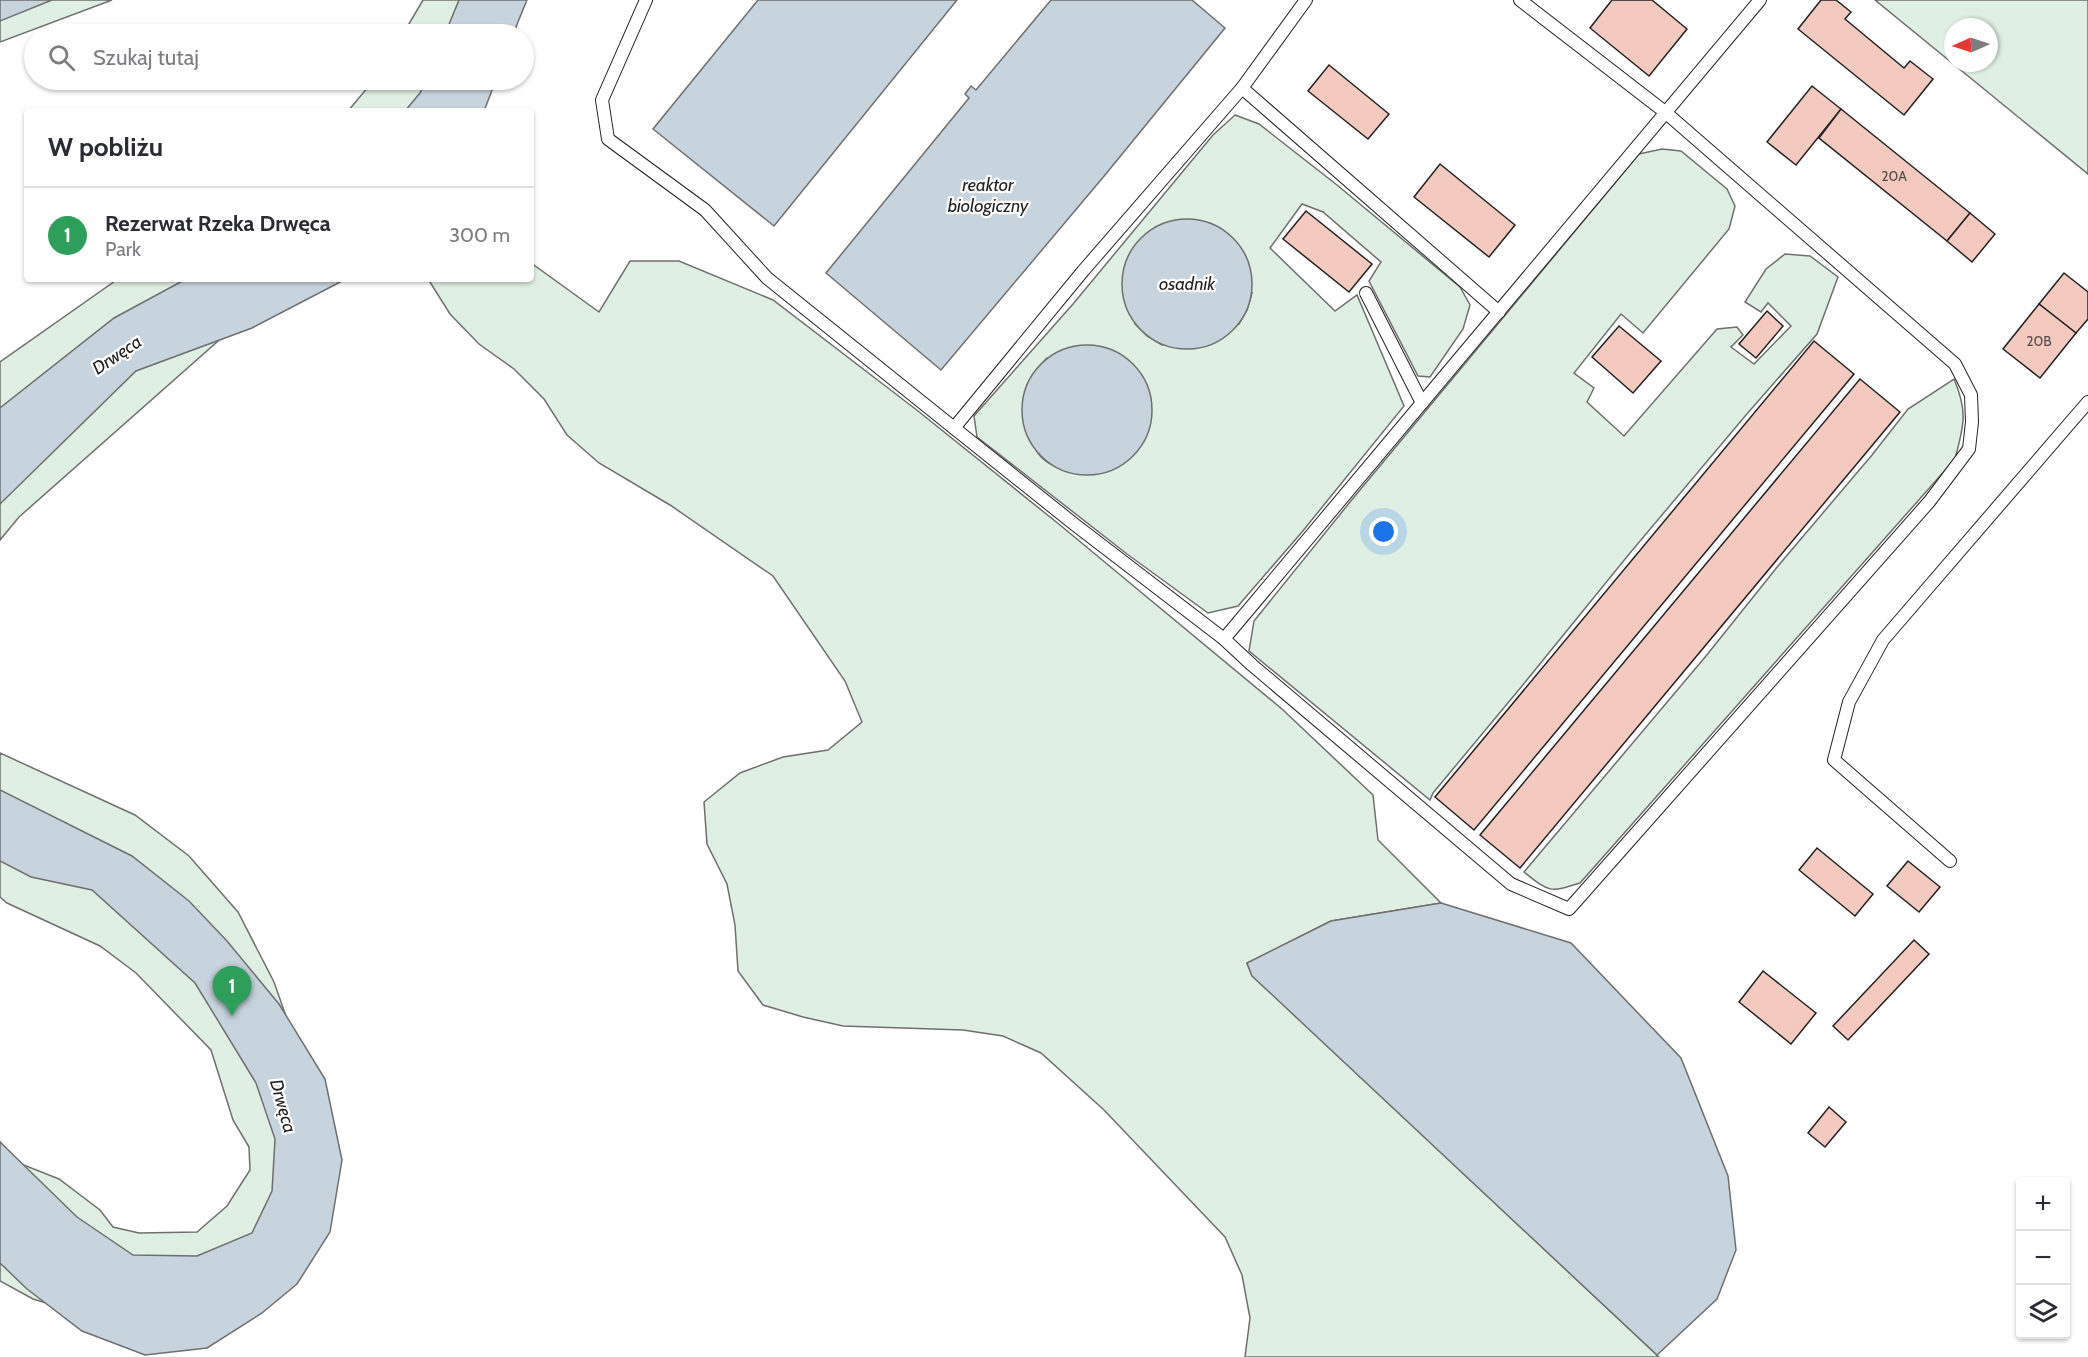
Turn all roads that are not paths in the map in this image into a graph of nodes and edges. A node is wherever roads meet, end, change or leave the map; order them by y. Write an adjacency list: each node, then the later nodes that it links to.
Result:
1 (646, 0): 11 (lane)
2 (1306, 0): 5 (lane)
3 (1520, 0): 6 (lane)
4 (1755, 2): 6 (lane)
5 (1242, 88): 8 (lane); 11 (lane)
6 (1665, 112): 8 (lane); 12 (lane)
7 (1366, 293): 10 (lane)
8 (1498, 312): 10 (lane)
9 (2088, 402): 13 (lane)
10 (1422, 403): 12 (lane)
11 (954, 428): 12 (lane)
12 (1224, 639)
13 (1950, 861)

